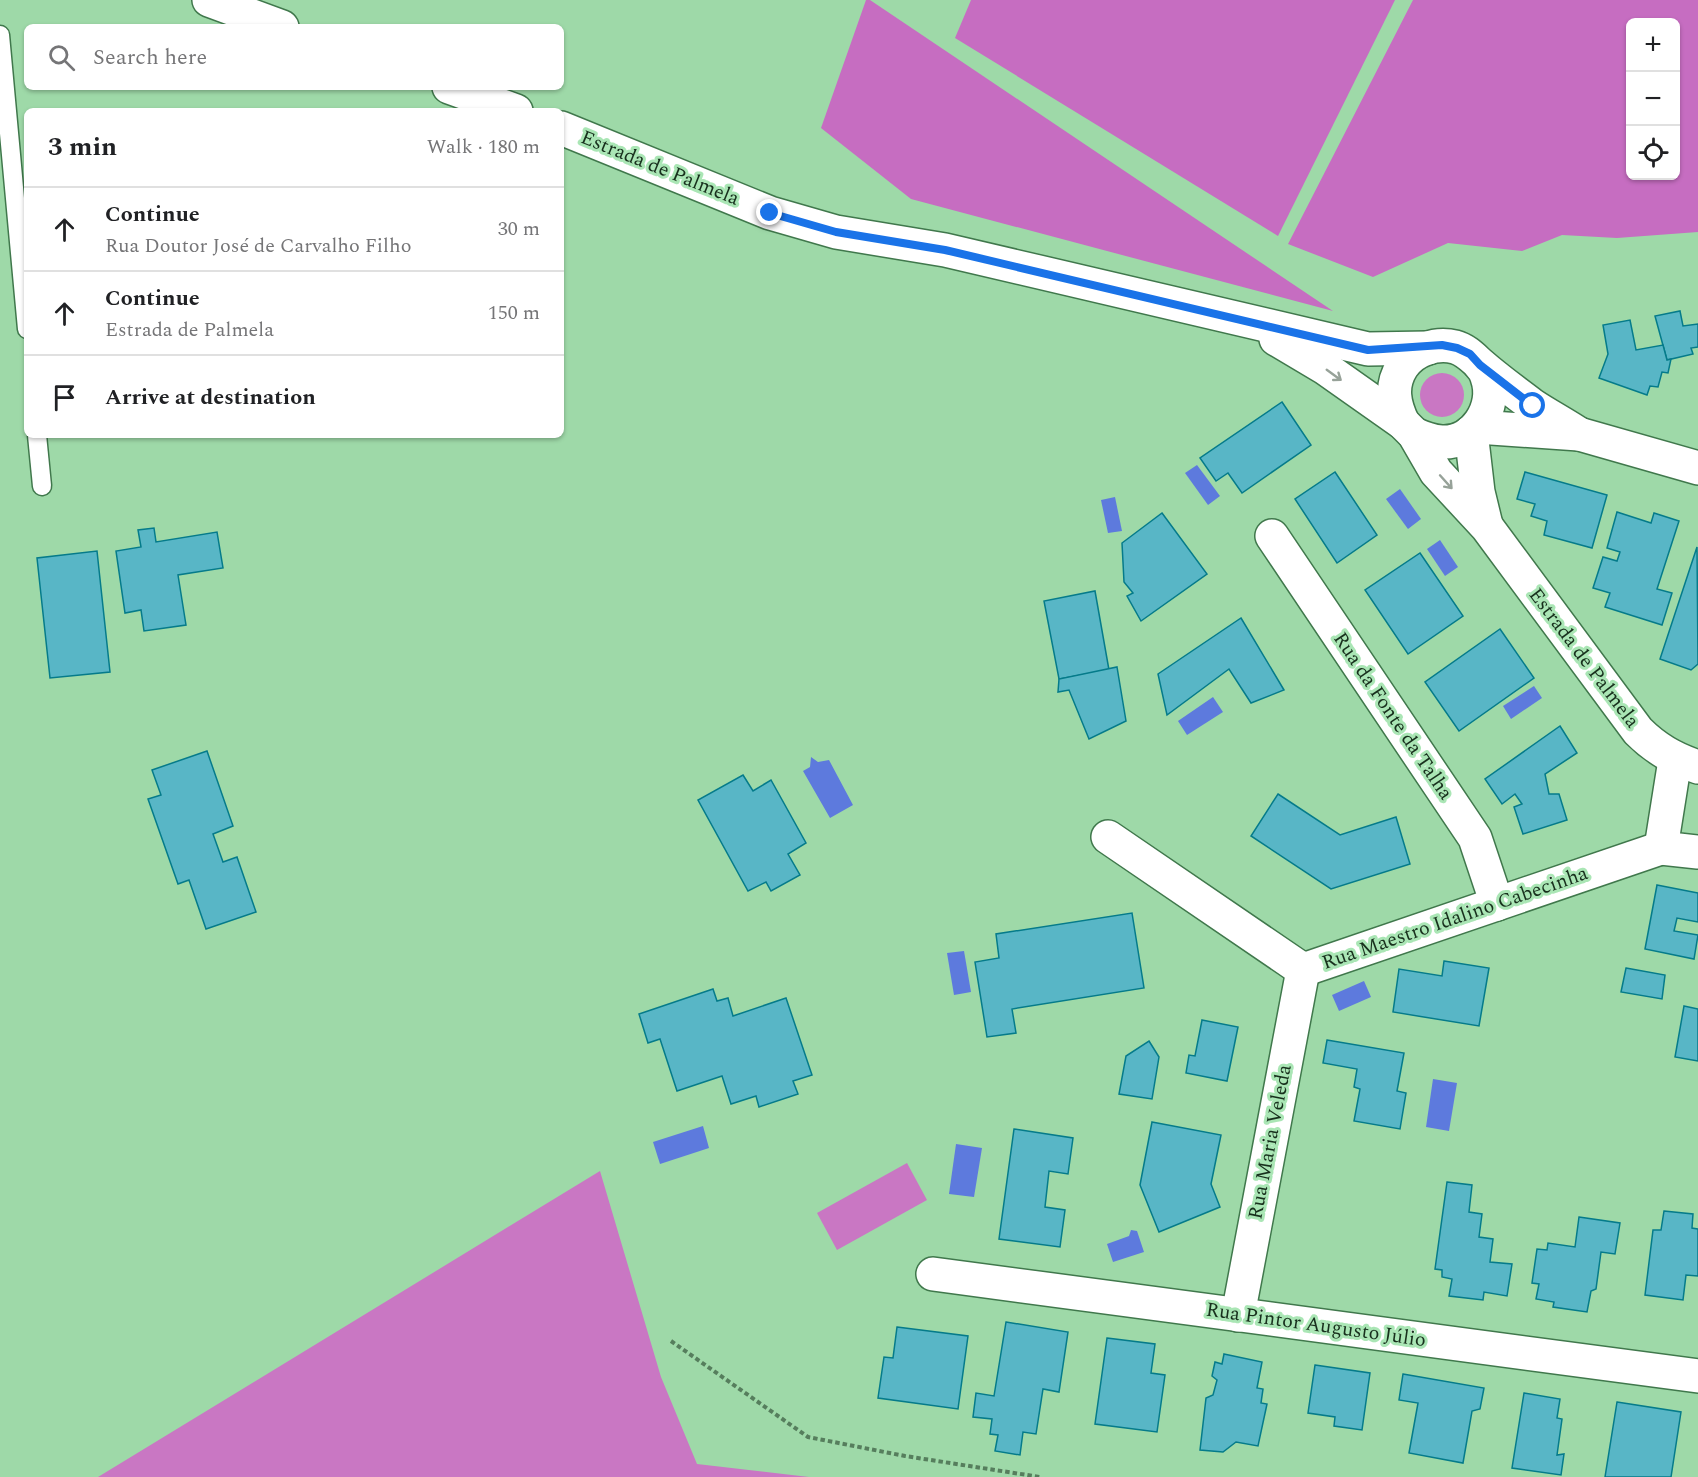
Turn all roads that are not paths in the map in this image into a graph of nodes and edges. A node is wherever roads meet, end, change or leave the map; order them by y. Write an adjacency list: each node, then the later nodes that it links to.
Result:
1 (209, 0): 2 (street)
2 (274, 24)
3 (0, 35): 7 (lane)
4 (457, 90): 5 (street)
5 (508, 108)
6 (564, 129): 8 (street, Estrada de Palmela)
7 (24, 296)
8 (1249, 322): 9 (street, Estrada de Palmela); 11 (street, Estrada de Palmela, one-way to 11)
9 (1428, 348): 10 (street); 11 (street)
10 (1480, 365): 12 (street); 13 (street)
11 (1409, 428): 12 (street); 17 (street, Estrada de Palmela, one-way to 17)
12 (1474, 430): 13 (street); 17 (street, Estrada de Palmela)
13 (1579, 434): 15 (street)
14 (37, 438): 16 (lane)
15 (1698, 468)
16 (42, 486)
17 (1487, 527): 19 (street, Estrada de Palmela)
18 (1272, 536): 23 (street, Rua da Fonte da Talha)
19 (1687, 764): 21 (street)
20 (1108, 837): 24 (street, Rua Maestro Idalino Cabecinha)
21 (1661, 848): 22 (street); 23 (street, Rua Maestro Idalino Cabecinha)
22 (1698, 852)
23 (1497, 904): 24 (street, Rua Maestro Idalino Cabecinha)
24 (1303, 970): 26 (street, Rua Maria Veleda)
25 (933, 1274): 26 (street, Rua Pintor Augusto Júlio)
26 (1238, 1315): 27 (street, Rua Pintor Augusto Júlio)
27 (1698, 1376)

